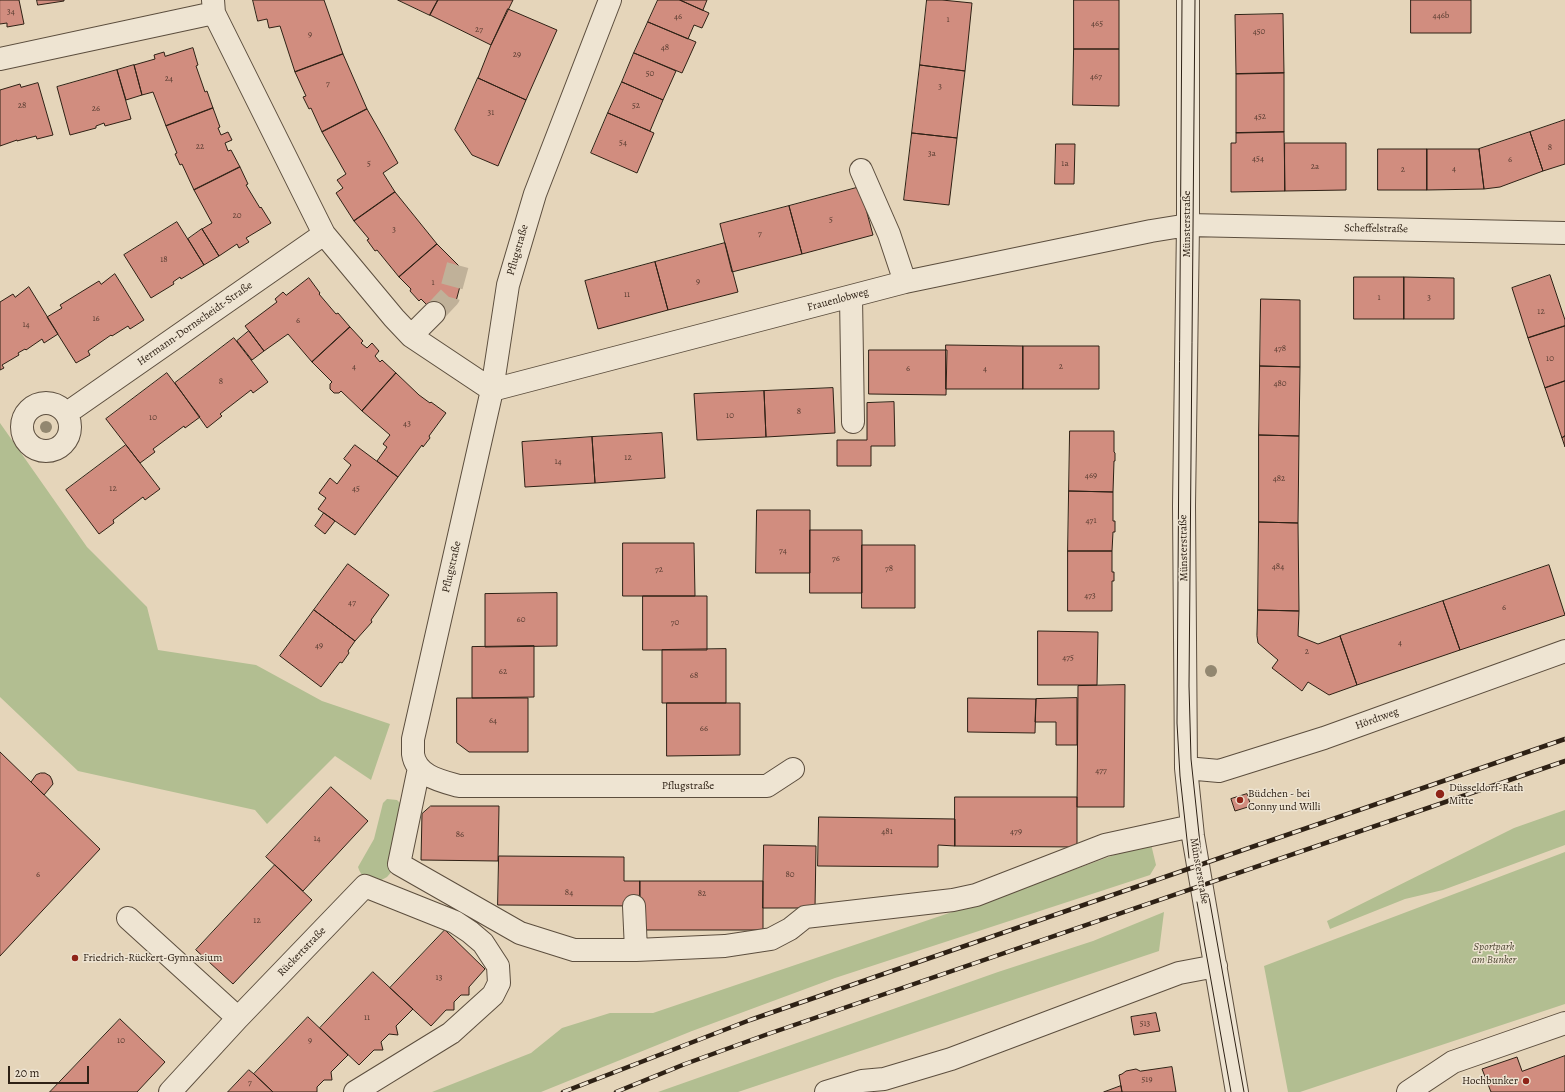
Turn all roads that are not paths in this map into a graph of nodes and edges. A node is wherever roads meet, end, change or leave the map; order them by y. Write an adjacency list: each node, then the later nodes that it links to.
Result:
1 (610, 0): 13 (street, Pflugstraße)
2 (1188, 0): 6 (street, Münsterstraße)
3 (213, 6): 4 (street); 8 (street)
4 (0, 59)
5 (862, 170): 9 (street)
6 (1188, 225): 7 (street, Scheffelstraße); 9 (street, Frauenlobweg); 18 (street, Münsterstraße)
7 (1565, 233)
8 (324, 234): 12 (street); 14 (street, Hermann-Dornscheidt-Straße)
9 (905, 282): 10 (street, Frauenlobweg)
10 (851, 297): 13 (street, Frauenlobweg); 15 (street)
11 (434, 313): 12 (street)
12 (414, 338): 13 (street)
13 (492, 390): 17 (street, Pflugstraße)
14 (67, 414)
15 (853, 422)
16 (1565, 651): 18 (street, Hördtweg)
17 (418, 768): 19 (street, Pflugstraße); 23 (street)
18 (1186, 768): 20 (street, Münsterstraße)
19 (793, 769)
20 (1192, 826): 23 (street); 24 (street, Münsterstraße)
21 (634, 906): 23 (street)
22 (128, 918): 25 (street)
23 (636, 950)
24 (1216, 966): 27 (street); 31 (street, Münsterstraße)
25 (238, 1018): 28 (street, Rückertstraße); 29 (street, Rückertstraße)
26 (1565, 1023): 32 (street)
27 (864, 1087): 30 (street)
28 (170, 1092)
29 (355, 1092)
30 (826, 1092)
31 (1237, 1092)
32 (1408, 1092)

